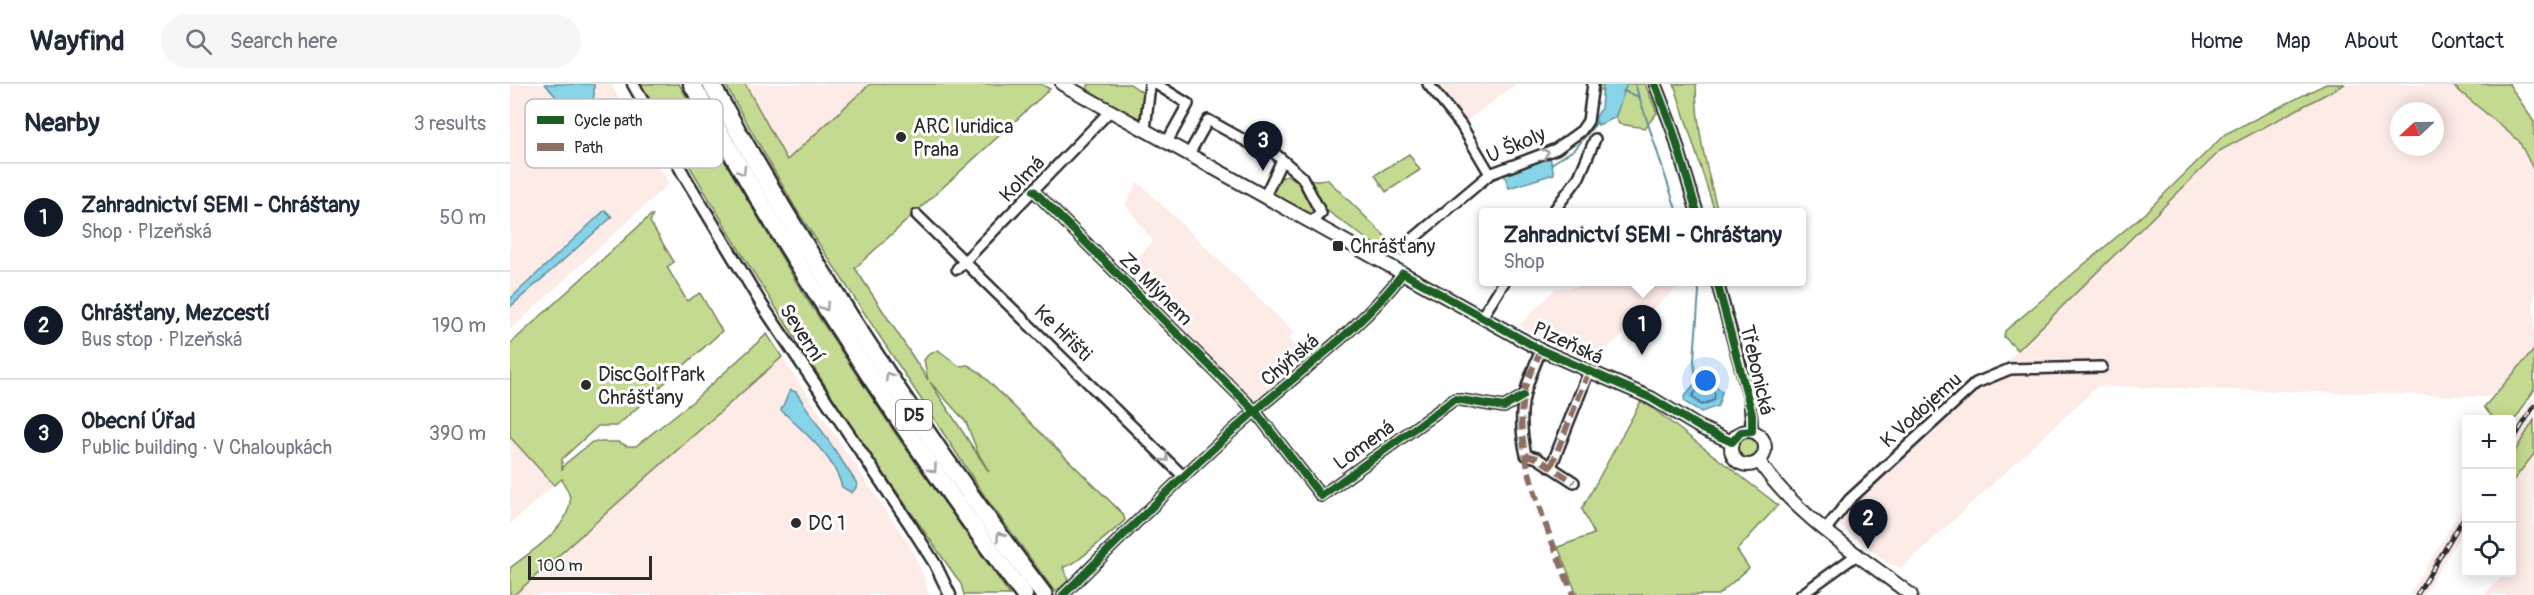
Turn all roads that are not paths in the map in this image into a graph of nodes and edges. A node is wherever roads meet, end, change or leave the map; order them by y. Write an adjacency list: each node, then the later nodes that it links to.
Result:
1 (633, 84): 10 (street, Severní)
2 (692, 84): 11 (highway, D5, one-way to 11)
3 (711, 84): 12 (highway, D5, one-way to 3)
4 (1150, 84): 15 (street)
5 (1156, 84): 18 (street)
6 (1428, 84): 22 (street)
7 (1593, 84): 22 (street, U Školy, one-way to 7)
8 (1655, 84): 26 (street)
9 (1072, 86): 14 (main road, Plzeňská)
10 (641, 99)
11 (701, 99)
12 (720, 99)
13 (723, 105): 49 (highway, D5, one-way to 13)
14 (1110, 111): 15 (main road, Plzeňská); 23 (street, Kolmá)
15 (1145, 130): 18 (main road, Plzeňská)
16 (723, 138): 49 (highway, D5, one-way to 49)
17 (1595, 139): 25 (street)
18 (1167, 142): 19 (main road, Plzeňská)
19 (1189, 154): 20 (street); 24 (main road, Plzeňská)
20 (1282, 160): 24 (street); 28 (street)
21 (680, 168): 50 (street, Severní)
22 (1490, 174): 29 (street, U Školy)
23 (1034, 191): 30 (street, Kolmá); 40 (street, Za Mlýnem)
24 (1265, 196): 28 (main road, Plzeňská)
25 (1557, 208)
26 (1696, 208)
27 (917, 215): 30 (street, Ke Hřišti)
28 (1312, 221): 32 (main road, Plzeňská)
29 (1401, 249)
30 (965, 262): 31 (street, Kolmá); 45 (street, Ke Hřišti, one-way to 45)
31 (957, 269)
32 (1403, 273): 35 (main road, Plzeňská); 40 (street, Chýňská)
33 (1501, 286): 35 (street)
34 (1719, 286): 41 (street, Třebonická)
35 (1482, 317): 36 (main road, Plzeňská)
36 (1541, 350): 38 (main road, Plzeňská); 39 (street)
37 (2102, 367): 47 (street, K Vodojemu)
38 (1589, 370): 42 (main road, Plzeňská); 44 (street)
39 (1523, 396): 40 (street, Lomená); 44 (street)
40 (1255, 411): 45 (street, Chýňská)
41 (1752, 431): 42 (main road); 43 (main road)
42 (1732, 442): 43 (main road)
43 (1760, 461): 47 (main road)
44 (1551, 467): 46 (street)
45 (1184, 476): 51 (street, Chýňská)
46 (1574, 482)
47 (1826, 529): 48 (main road)
48 (1857, 554): 52 (street); 53 (main road)
49 (1031, 591)
50 (950, 595)
51 (1063, 595)
52 (1801, 595)
53 (1911, 595)

